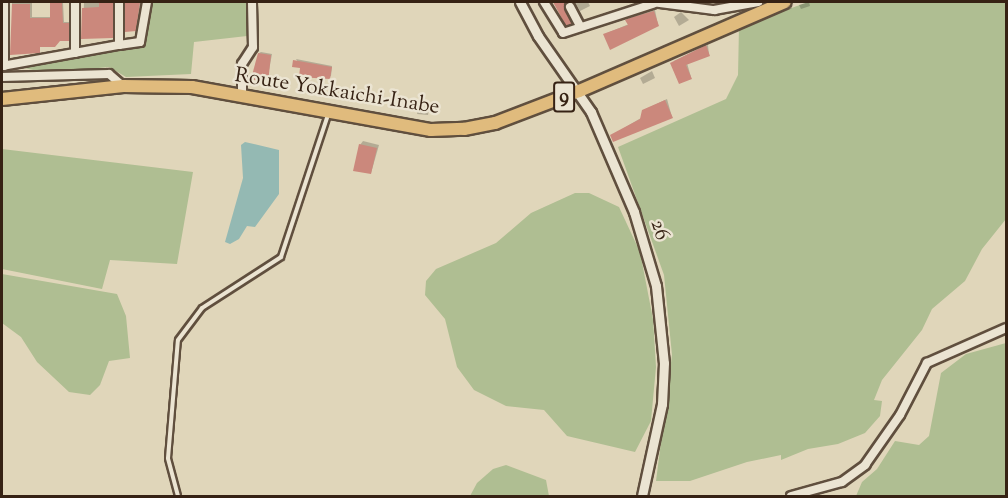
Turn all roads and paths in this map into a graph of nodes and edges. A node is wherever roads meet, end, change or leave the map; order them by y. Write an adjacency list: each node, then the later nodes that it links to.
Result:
1 (4, 2): 15 (street)
2 (75, 2): 14 (street)
3 (119, 2): 13 (street)
4 (147, 2): 13 (street)
5 (252, 2): 19 (street)
6 (520, 2): 18 (street, 26)
7 (544, 2): 12 (street)
8 (758, 2): 9 (street)
9 (653, 3): 12 (street)
10 (778, 3): 18 (main road, Route Yokkaichi-Inabe / 9)
11 (570, 7): 12 (street)
12 (580, 26)
13 (119, 45): 14 (street)
14 (75, 53): 15 (street)
15 (3, 66)
16 (2, 77): 17 (street)
17 (123, 86): 19 (main road, Route Yokkaichi-Inabe / 9); 20 (main road, Route Yokkaichi-Inabe / 9)
18 (579, 91): 21 (main road, Route Yokkaichi-Inabe / 9); 24 (street, 26)
19 (242, 97): 21 (main road, Route Yokkaichi-Inabe / 9)
20 (2, 99)
21 (329, 112): 23 (lane)
22 (1006, 328): 25 (street)
23 (178, 496)
24 (642, 496)
25 (791, 496)

